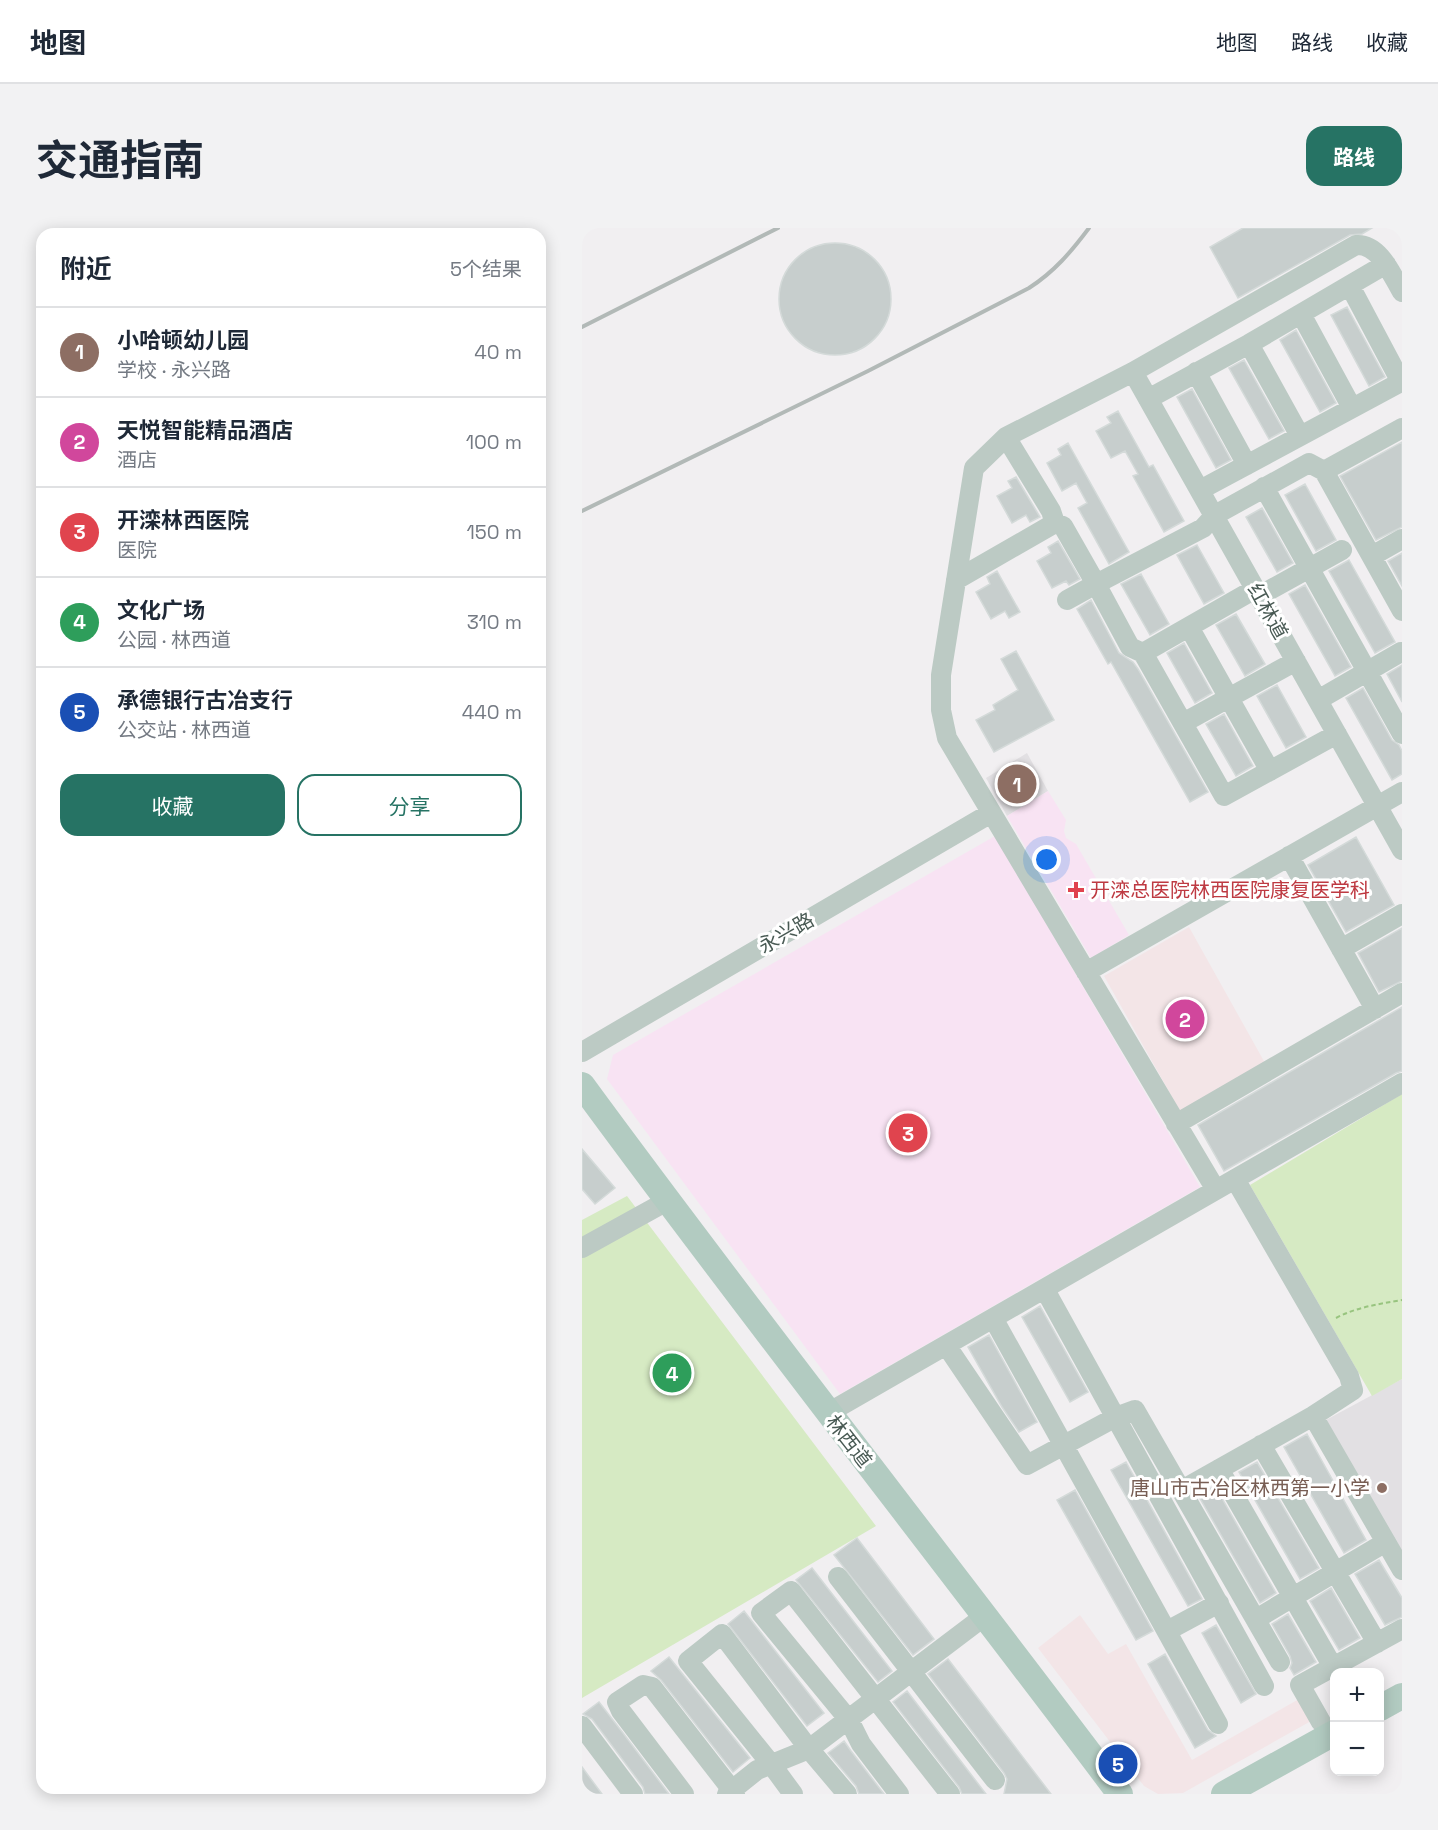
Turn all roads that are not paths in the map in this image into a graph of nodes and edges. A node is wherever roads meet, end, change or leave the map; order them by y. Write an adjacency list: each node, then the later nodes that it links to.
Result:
1 (1386, 264): 2 (street); 3 (street); 6 (street)
2 (1350, 286): 4 (street); 9 (street)
3 (1402, 292)
4 (1301, 314): 5 (street); 9 (street)
5 (1249, 344): 7 (street); 11 (street)
6 (1133, 372): 8 (street, 红林道); 12 (street)
7 (1196, 372): 8 (street); 13 (street)
8 (1148, 399): 16 (street, 红林道)
9 (1352, 408): 11 (street)
10 (1402, 428): 14 (street)
11 (1300, 436): 13 (street)
12 (1006, 437): 18 (street); 23 (street)
13 (1247, 465): 16 (street)
14 (1324, 471): 15 (street); 21 (street)
15 (1264, 487): 17 (street); 22 (street)
16 (1200, 490): 17 (street, 红林道)
17 (1215, 515): 24 (street); 25 (street, 红林道)
18 (1055, 522): 23 (street); 24 (street)
19 (1402, 538): 21 (street)
20 (1342, 550): 22 (street)
21 (1372, 556): 27 (street)
22 (1309, 568): 25 (street); 32 (street)
23 (956, 580): 41 (street)
24 (1096, 584): 26 (street); 30 (street)
25 (1257, 593): 28 (street); 31 (street, 红林道)
26 (1067, 600)
27 (1402, 611)
28 (1189, 627): 30 (street); 33 (street)
29 (1401, 652): 32 (street)
30 (1143, 653): 35 (street)
31 (1296, 661): 33 (street); 34 (street, 红林道)
32 (1367, 671): 34 (street); 37 (street)
33 (1229, 698): 35 (street); 38 (street)
34 (1318, 700): 36 (street, 红林道)
35 (1183, 723): 38 (street)
36 (1337, 734): 38 (street); 40 (street, 红林道)
37 (1402, 734)
38 (1270, 771)
39 (1402, 792): 40 (street)
40 (1377, 806): 42 (street, 红林道); 43 (street)
41 (991, 813): 46 (street); 49 (street, 永兴路)
42 (1402, 850)
43 (1289, 856): 45 (street); 46 (street)
44 (1402, 914): 45 (street)
45 (1341, 950): 48 (street)
46 (1086, 972): 52 (street)
47 (1402, 993): 48 (street)
48 (1375, 1009): 52 (street)
49 (582, 1052)
50 (1402, 1083): 53 (street)
51 (582, 1084): 55 (main road, 林西道)
52 (1176, 1124): 54 (street)
53 (1235, 1179): 54 (street); 61 (street)
54 (1216, 1190): 59 (street)
55 (667, 1201): 56 (street); 60 (main road, 林西道)
56 (582, 1248)
57 (1049, 1298): 62 (street)
58 (998, 1327): 63 (street)
59 (946, 1345): 60 (street); 63 (street)
60 (828, 1413): 73 (main road, 林西道)
61 (1313, 1416): 64 (street); 67 (street)
62 (1116, 1417): 63 (street); 66 (street); 72 (street)
63 (1062, 1445): 76 (street)
64 (1262, 1445): 65 (street); 69 (street)
65 (1219, 1469): 66 (street); 71 (street)
66 (1182, 1490): 74 (street)
67 (1386, 1542): 68 (street); 69 (street)
68 (1402, 1570)
69 (1336, 1572): 71 (street); 77 (street)
70 (838, 1577): 80 (street)
71 (1293, 1597): 74 (street); 79 (street)
72 (1219, 1603): 76 (street); 81 (street)
73 (986, 1615): 80 (street); 102 (main road, 林西道)
74 (1256, 1619): 78 (street)
75 (1402, 1629): 77 (street)
76 (1167, 1631): 88 (street)
77 (1377, 1643): 79 (street)
78 (1280, 1662)
79 (1333, 1667): 90 (street)
80 (911, 1672): 83 (street); 94 (street)
81 (1264, 1686)
82 (1402, 1696): 84 (main road)
83 (874, 1700): 86 (street); 86 (street); 101 (street)
84 (1384, 1706)
85 (1402, 1712): 87 (main road)
86 (849, 1719): 91 (street); 100 (street)
87 (1384, 1722)
88 (1218, 1724)
89 (582, 1726): 96 (street)
90 (1328, 1727): 103 (main road)
91 (809, 1749): 93 (street); 93 (street); 99 (street)
92 (1330, 1752): 104 (main road)
93 (771, 1764): 95 (street); 98 (street)
94 (995, 1780)
95 (731, 1793): 97 (street)
96 (633, 1794)
97 (684, 1794)
98 (793, 1794)
99 (847, 1794)
100 (899, 1794)
101 (950, 1794)
102 (1120, 1794)
103 (1224, 1794)
104 (1253, 1794)

